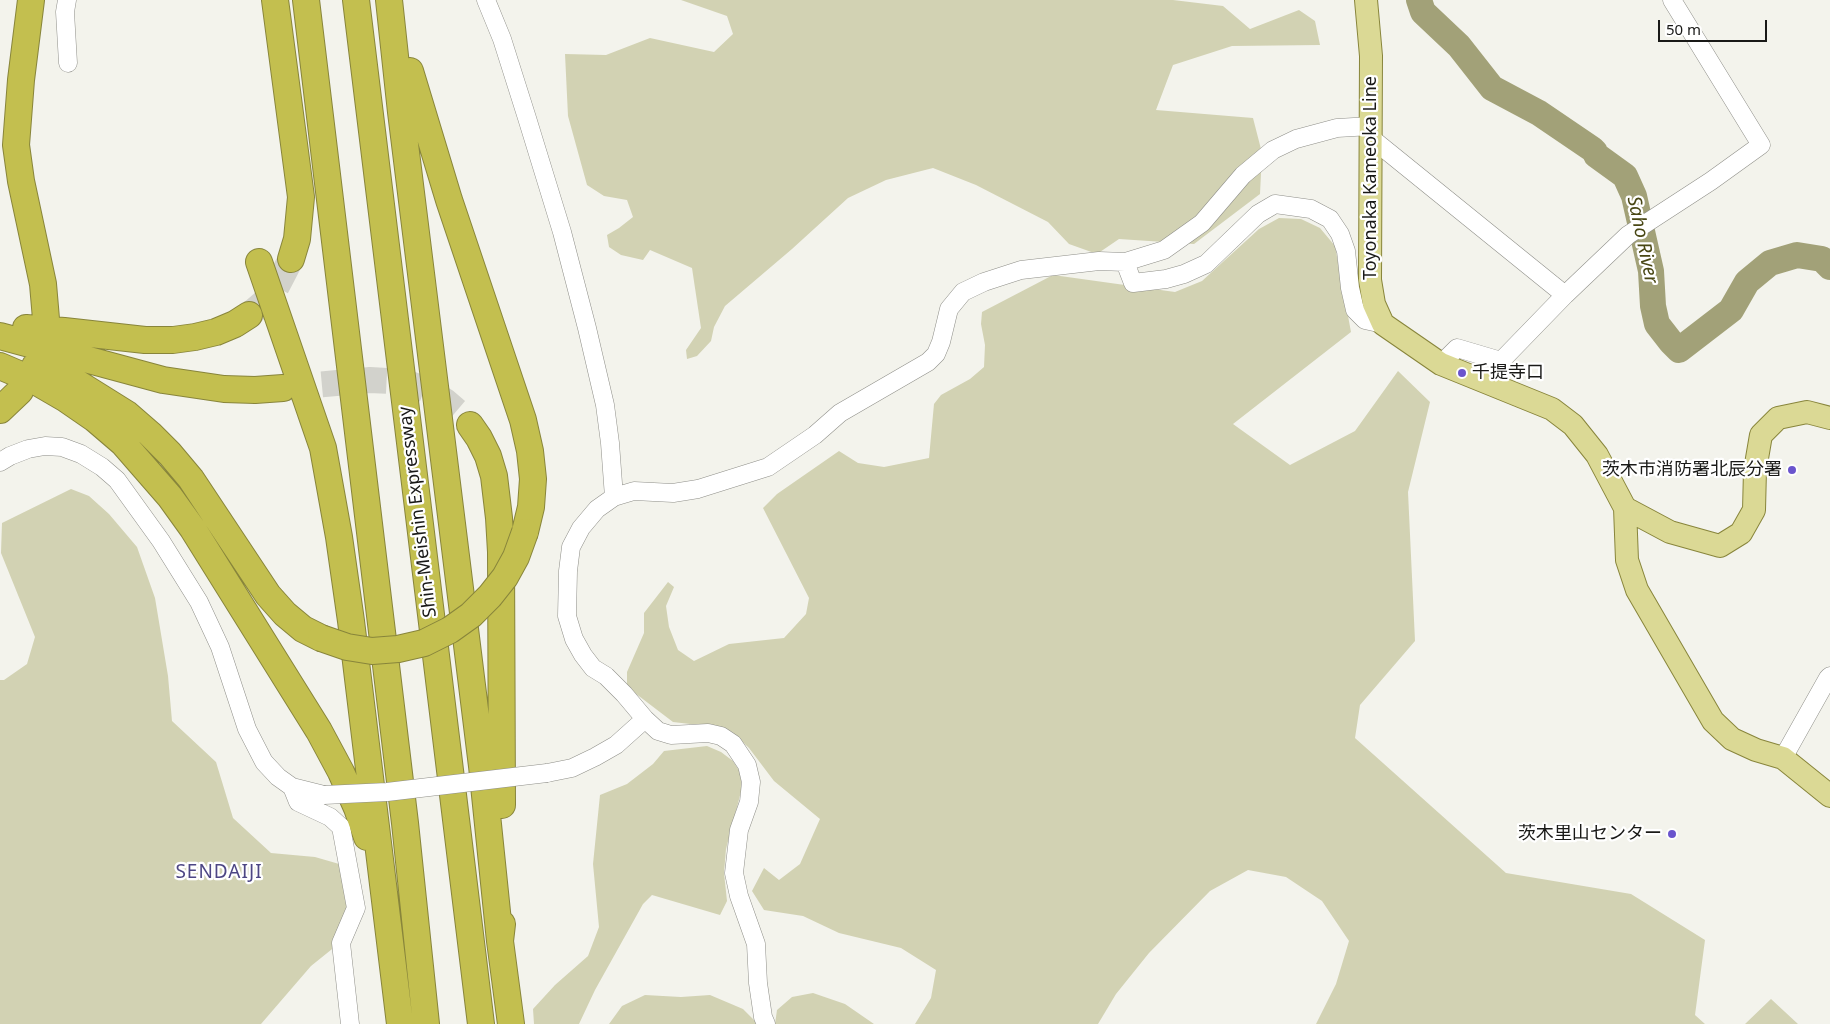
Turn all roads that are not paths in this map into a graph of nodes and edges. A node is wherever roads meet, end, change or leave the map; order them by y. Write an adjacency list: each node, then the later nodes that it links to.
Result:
1 (30, 0): 17 (highway)
2 (63, 0): 10 (street)
3 (274, 0): 12 (highway)
4 (306, 0): 41 (highway)
5 (356, 0): 42 (highway, Shin-Meishin Expressway)
6 (391, 0): 21 (highway, bridge); 38 (highway)
7 (486, 0): 30 (street)
8 (1366, 0): 11 (main road, Toyonaka Kameoka Line)
9 (1672, 0): 15 (street)
10 (68, 63)
11 (1371, 132): 14 (street); 15 (street); 18 (main road, Toyonaka Kameoka Line)
12 (291, 259)
13 (259, 262): 37 (highway)
14 (1125, 262): 18 (street); 30 (street)
15 (1565, 295): 22 (street)
16 (249, 315): 19 (highway)
17 (46, 319)
18 (1383, 324): 22 (main road)
19 (0, 327)
20 (0, 336): 24 (highway)
21 (0, 356)
22 (1440, 364): 31 (main road)
23 (0, 366): 37 (highway)
24 (283, 388)
25 (20, 391): 26 (highway)
26 (0, 410)
27 (1830, 418): 31 (main road)
28 (470, 425): 38 (highway)
29 (0, 462): 35 (street)
30 (614, 496): 33 (street)
31 (1625, 508): 34 (main road)
32 (1830, 676): 34 (street)
33 (645, 719): 35 (street, bridge); 44 (street)
34 (1783, 758): 36 (main road)
35 (292, 787): 39 (street)
36 (1830, 796)
37 (389, 935): 40 (highway)
38 (500, 941): 43 (highway)
39 (350, 1024)
40 (400, 1024)
41 (426, 1024)
42 (481, 1024)
43 (511, 1024)
44 (766, 1024)

